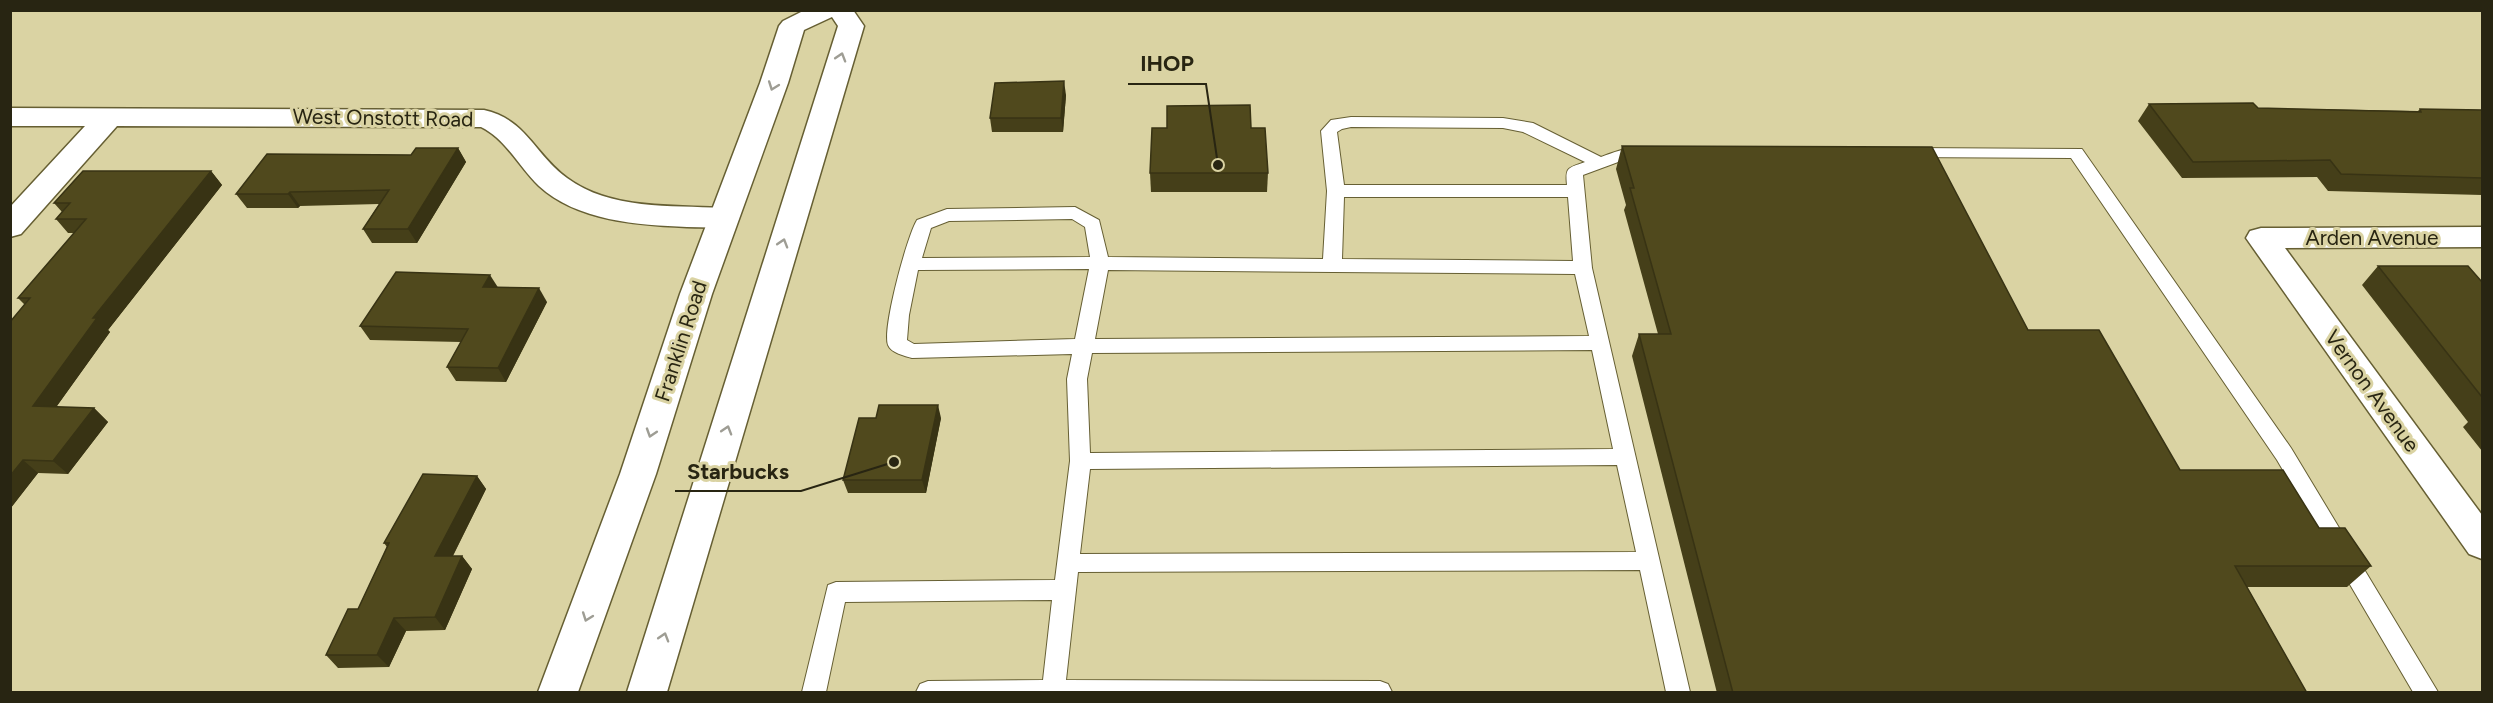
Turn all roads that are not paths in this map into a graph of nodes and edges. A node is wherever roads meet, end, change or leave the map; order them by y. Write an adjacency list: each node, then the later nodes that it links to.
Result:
1 (827, 10): 10 (main road, Franklin Road, one-way to 10)
2 (839, 10): 28 (main road, one-way to 2)
3 (10, 117): 4 (main road, West Onstott Road)
4 (110, 117): 10 (main road, West Onstott Road); 11 (main road)
5 (1664, 153): 7 (lane)
6 (1887, 153): 33 (lane)
7 (1600, 163): 8 (lane); 9 (lane)
8 (1576, 191): 9 (lane); 17 (lane)
9 (1336, 192): 16 (lane)
10 (722, 218): 27 (main road, Franklin Road, one-way to 27)
11 (10, 227)
12 (2482, 237): 13 (main road, Arden Avenue)
13 (2261, 238): 22 (main road, Vernon Avenue)
14 (1100, 263): 15 (lane); 15 (lane); 16 (lane); 19 (lane)
15 (912, 264): 19 (lane)
16 (1332, 266): 17 (lane)
17 (1583, 268): 18 (lane)
18 (1600, 343): 19 (lane); 20 (lane)
19 (1083, 346): 21 (lane)
20 (1626, 457): 21 (lane); 23 (lane)
21 (1080, 461): 24 (lane)
22 (2482, 543)
23 (1649, 561): 24 (lane); 32 (lane)
24 (1068, 562): 25 (lane)
25 (1065, 591): 26 (lane); 29 (lane)
26 (1053, 692): 30 (lane); 31 (lane)
27 (558, 693)
28 (647, 693)
29 (814, 693)
30 (928, 693)
31 (1380, 693)
32 (1678, 693)
33 (2426, 693)

